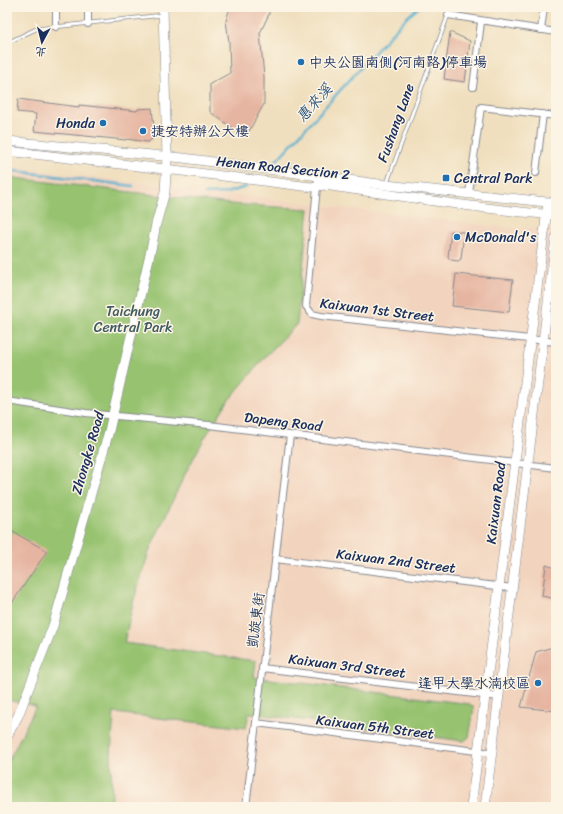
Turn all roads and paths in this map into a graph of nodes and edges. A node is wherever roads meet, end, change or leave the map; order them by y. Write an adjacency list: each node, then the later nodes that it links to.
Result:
1 (56, 7): 9 (street)
2 (88, 7): 8 (street)
3 (451, 7): 6 (lane, Fushang Lane)
4 (544, 7): 10 (street)
5 (163, 11): 8 (lane); 18 (street, Zhongke Road)
6 (448, 15): 7 (street); 22 (lane, Fushang Lane)
7 (481, 22): 10 (street); 13 (street)
8 (88, 24): 9 (lane)
9 (56, 27): 12 (lane)
10 (541, 30): 11 (street)
11 (556, 32)
12 (7, 43)
13 (473, 87)
14 (543, 114): 15 (street); 20 (street); 24 (street)
15 (556, 116)
16 (7, 141): 18 (street, Henan Road Section 2)
17 (7, 151): 19 (street, Henan Road Section 2)
18 (167, 157): 19 (street, Zhongke Road); 21 (street, Henan Road Section 2)
19 (166, 169): 23 (street, Henan Road Section 2); 32 (street, Zhongke Road)
20 (536, 173)
21 (318, 176): 22 (street, Henan Road Section 2); 23 (street, Kaixuan 1st Street)
22 (386, 184): 24 (street, Henan Road Section 2)
23 (317, 186): 26 (street, Henan Road Section 2); 28 (street, Kaixuan 1st Street)
24 (469, 193): 25 (street, Henan Road Section 2)
25 (552, 202): 26 (street, Kaixuan Road)
26 (551, 214): 28 (street, Kaixuan Road)
27 (556, 238): 29 (street, Kaixuan Road)
28 (531, 339): 29 (street, Kaixuan 1st Street); 34 (street, Kaixuan Road)
29 (543, 340): 30 (street, Kaixuan 1st Street); 35 (street, Kaixuan Road)
30 (556, 342)
31 (7, 401): 32 (street, Dapeng Road)
32 (113, 416): 33 (street, Dapeng Road); 44 (street, Zhongke Road)
33 (290, 435): 34 (street, Dapeng Road); 37 (street, 凱旋東街)
34 (515, 463): 35 (street, Dapeng Road); 38 (street, Kaixuan Road)
35 (528, 465): 36 (street, Dapeng Road); 39 (street, Kaixuan Road)
36 (556, 468)
37 (275, 559): 38 (street, Kaixuan 2nd Street); 40 (street, 凱旋東街)
38 (499, 586): 39 (street, Kaixuan 2nd Street); 41 (street, Kaixuan Road)
39 (513, 588): 42 (street, Kaixuan Road)
40 (262, 668): 41 (street, Kaixuan 3rd Street); 43 (street, 凱旋東街)
41 (485, 695): 42 (street, Kaixuan 3rd Street); 45 (street, Kaixuan Road)
42 (499, 697): 46 (street, Kaixuan Road)
43 (256, 723): 45 (street, Kaixuan 5th Street); 47 (street, 凱旋東街)
44 (7, 736)
45 (478, 752): 46 (street, Kaixuan 5th Street); 48 (street, Kaixuan Road)
46 (492, 753): 49 (street, Kaixuan Road)
47 (246, 807)
48 (471, 807)
49 (485, 807)

